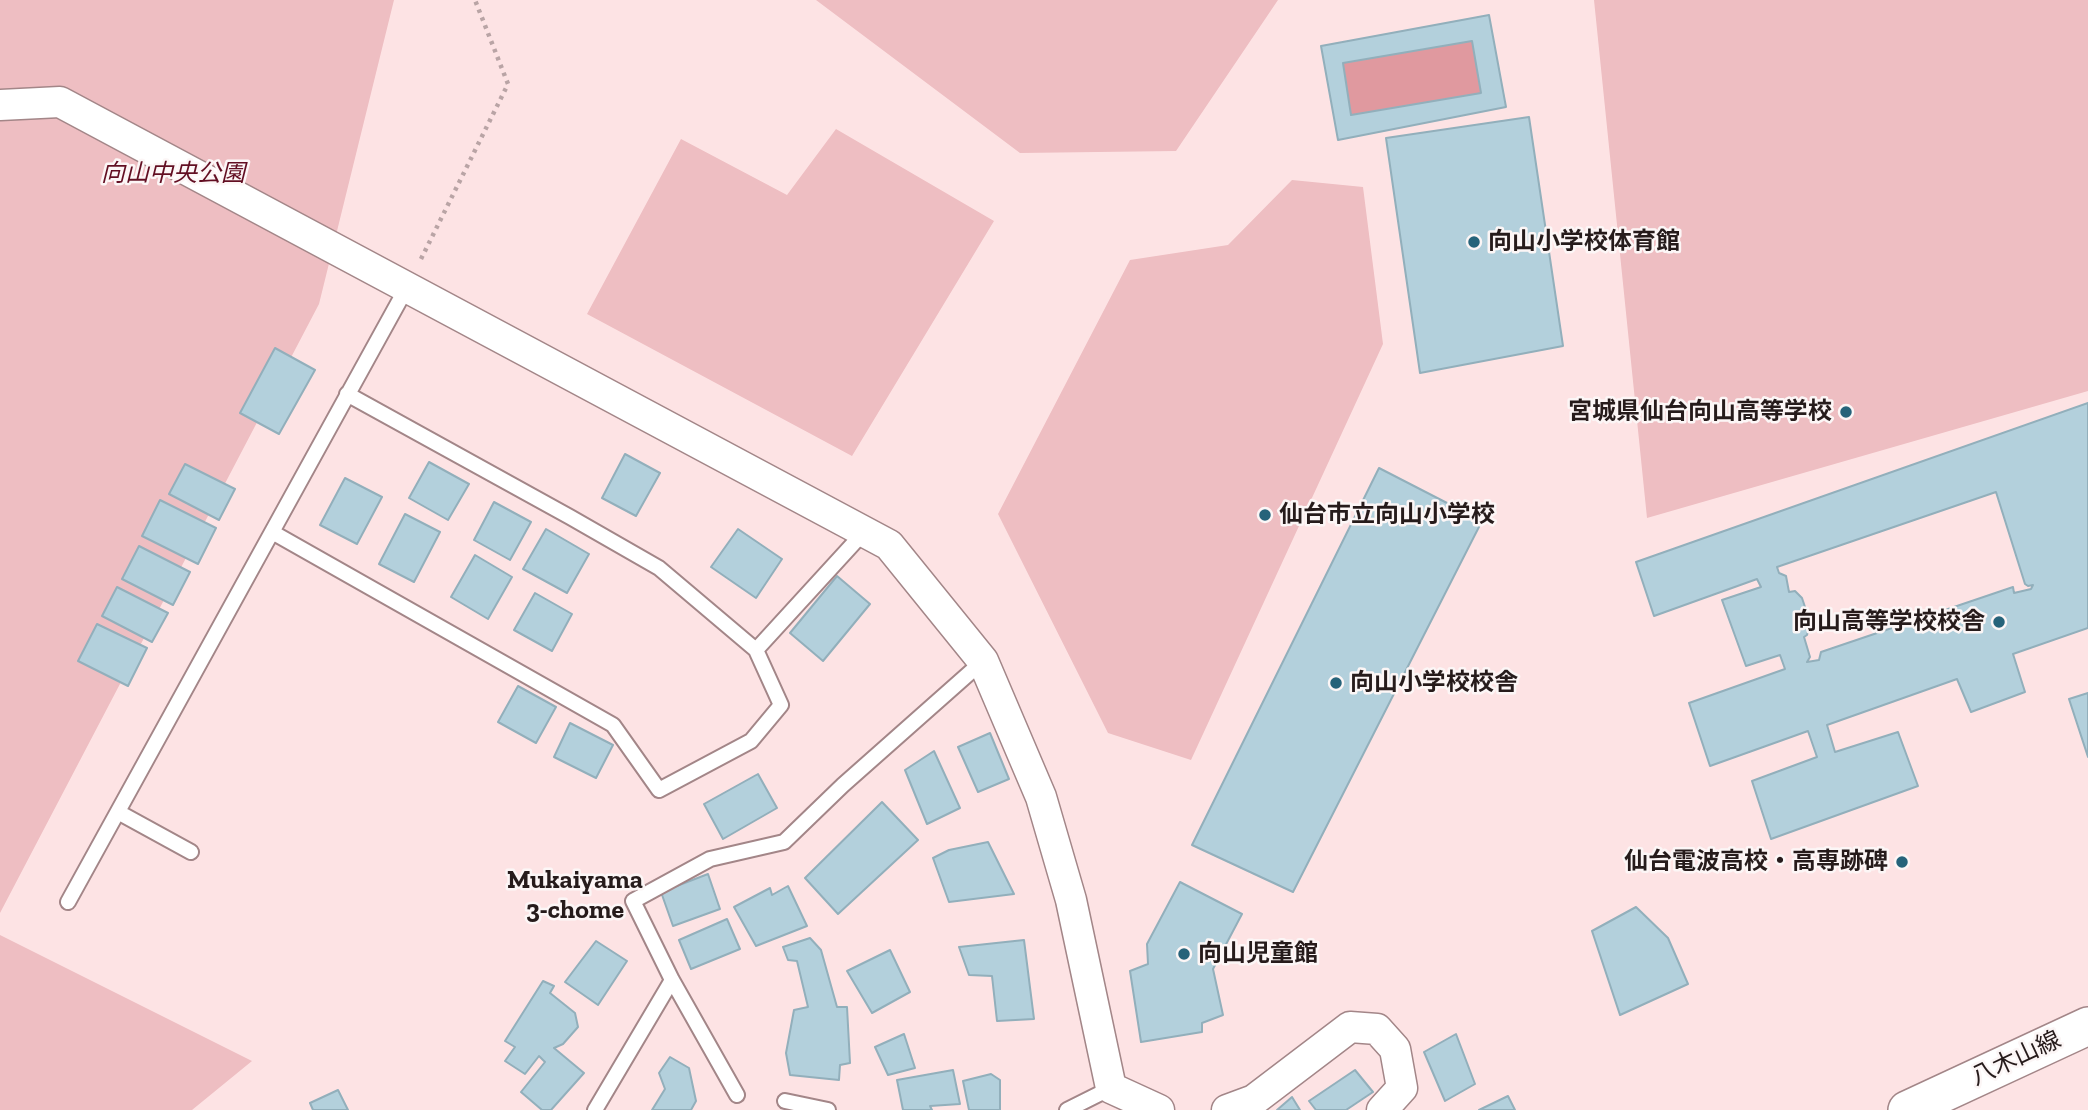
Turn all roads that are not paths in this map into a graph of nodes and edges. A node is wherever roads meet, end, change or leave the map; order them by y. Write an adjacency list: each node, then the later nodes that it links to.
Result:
1 (0, 105): 2 (street)
2 (407, 287): 3 (lane); 5 (street)
3 (347, 394): 4 (lane); 6 (lane)
4 (272, 532): 6 (lane); 8 (lane)
5 (864, 532): 6 (lane); 7 (street)
6 (756, 650)
7 (983, 661): 11 (lane); 13 (street)
8 (118, 812): 9 (lane); 10 (lane)
9 (191, 852)
10 (68, 902)
11 (672, 980): 14 (lane); 16 (lane)
12 (2088, 1026): 22 (street, 八木山線)
13 (1111, 1088): 18 (lane); 19 (street)
14 (737, 1095)
15 (785, 1101): 17 (lane)
16 (595, 1110)
17 (828, 1110)
18 (1067, 1110)
19 (1159, 1110)
20 (1227, 1110): 21 (street)
21 (1382, 1110)
22 (1907, 1110)

